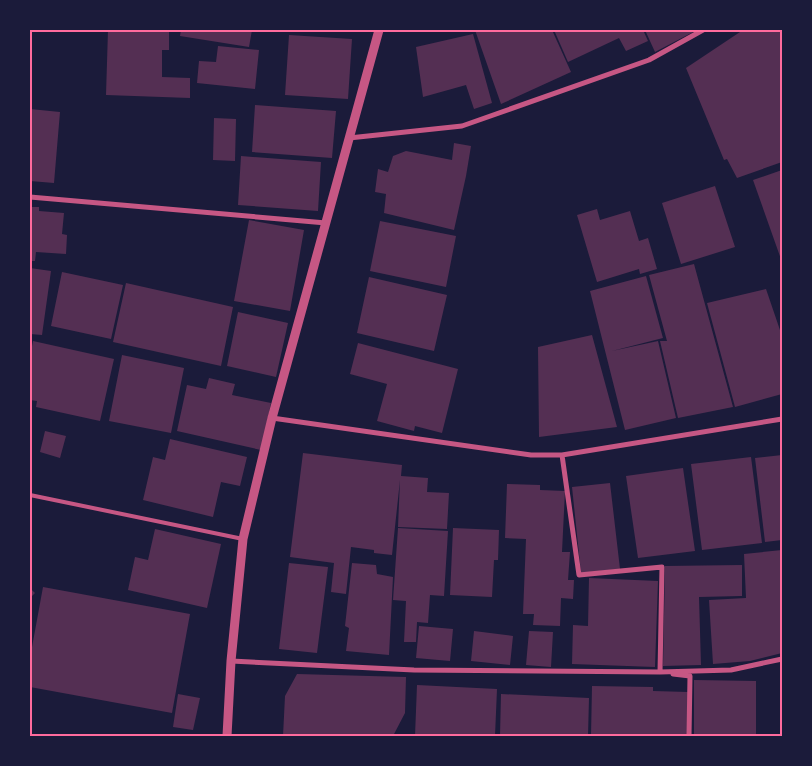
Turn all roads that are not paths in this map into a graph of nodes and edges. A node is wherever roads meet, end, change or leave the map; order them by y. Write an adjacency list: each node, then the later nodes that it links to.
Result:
1 (378, 30): 3 (street)
2 (703, 30): 3 (street)
3 (349, 138): 5 (street)
4 (30, 197): 5 (street)
5 (326, 223): 6 (street)
6 (272, 418): 8 (street); 10 (street)
7 (782, 419): 8 (street)
8 (562, 455): 13 (street)
9 (30, 495): 10 (lane)
10 (243, 539): 12 (street)
11 (782, 659): 13 (street)
12 (231, 661): 13 (street); 14 (street)
13 (660, 672): 15 (street)
14 (227, 736)
15 (689, 736)

